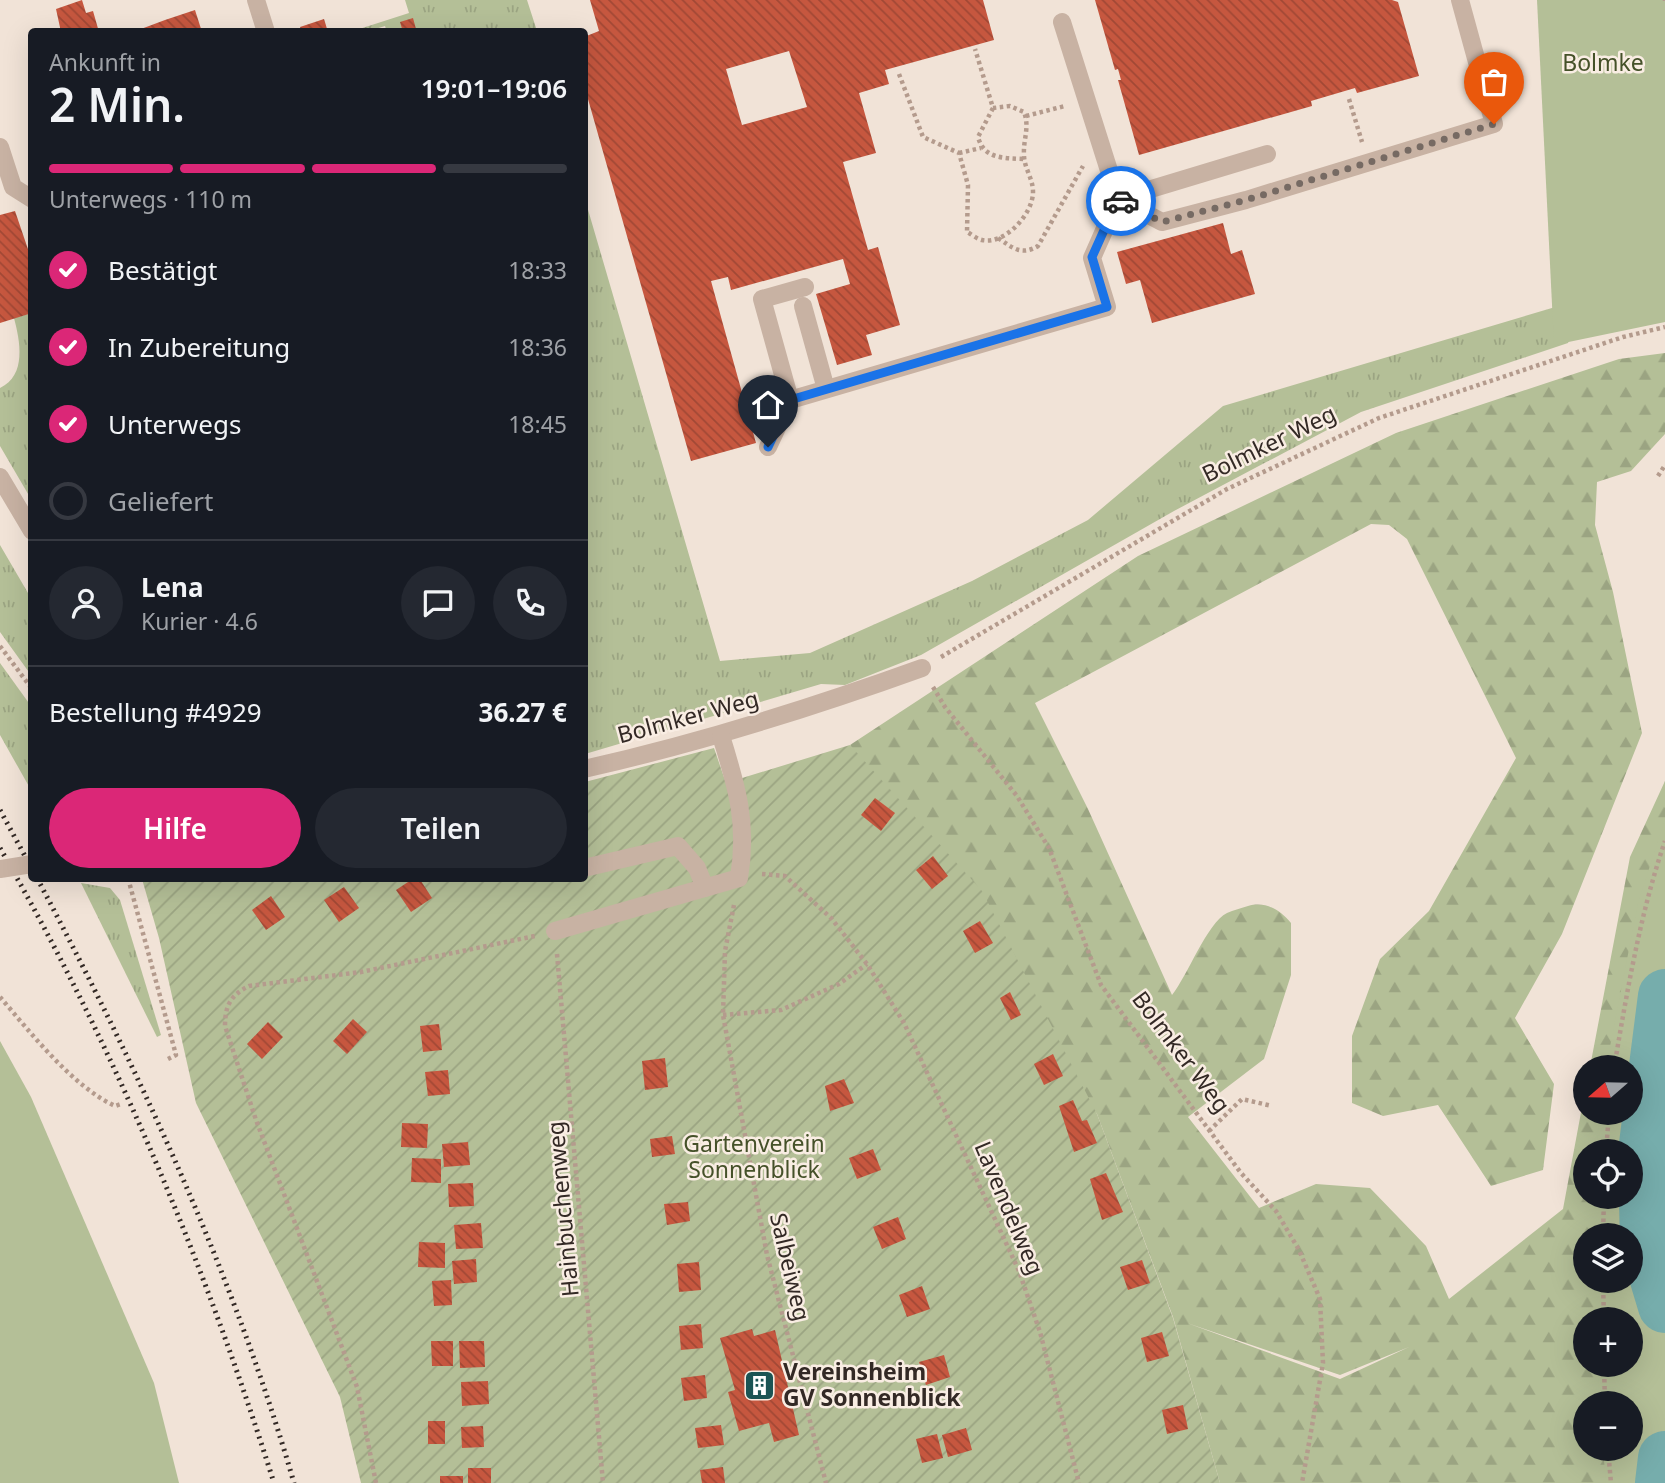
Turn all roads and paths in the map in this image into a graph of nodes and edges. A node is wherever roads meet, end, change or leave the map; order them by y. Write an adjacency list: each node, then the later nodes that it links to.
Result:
1 (256, 0): 4 (street)
2 (1460, 0): 16 (street)
3 (1062, 22): 17 (street)
4 (265, 28)
5 (975, 49): 9 (path)
6 (899, 74): 13 (path)
7 (1349, 99): 16 (path)
8 (1074, 104): 10 (path)
9 (993, 108): 10 (path); 12 (path)
10 (1026, 116): 15 (path)
11 (0, 147): 18 (street)
12 (981, 148): 13 (path); 15 (path)
13 (959, 153): 20 (path)
14 (1267, 154): 19 (street)
15 (1024, 159): 20 (path)
16 (1368, 163): 19 (street)
17 (1108, 167): 19 (street); 20 (path)
18 (28, 196)
19 (1118, 199): 24 (street)
20 (999, 238)
21 (805, 287): 25 (street)
22 (803, 306): 24 (street)
23 (1665, 327): 32 (path, Bolmker Weg)
24 (826, 389): 25 (street)
25 (790, 400): 26 (street)
26 (768, 447)
27 (1665, 465): 28 (path)
28 (1658, 476)
29 (0, 477): 30 (street)
30 (28, 524)
31 (0, 646): 33 (path)
32 (922, 668): 34 (street, Bolmker Weg); 52 (path, Bolmker Weg)
33 (28, 684)
34 (721, 736): 35 (street, Bolmker Weg); 40 (street)
35 (588, 768)
36 (1665, 841): 48 (path)
37 (28, 865): 39 (street, bridge)
38 (588, 867): 42 (street)
39 (0, 869)
40 (738, 878): 42 (street); 45 (path, Lavendelweg); 47 (path, Salbeiweg)
41 (129, 882): 49 (path)
42 (705, 888): 43 (street)
43 (555, 931): 55 (path, Hainbuchenweg)
44 (532, 937): 54 (path)
45 (867, 964): 47 (path); 57 (path, Lavendelweg)
46 (0, 997): 50 (path)
47 (723, 1015): 56 (path, Salbeiweg)
48 (1616, 1055)
49 (168, 1059)
50 (121, 1104)
51 (1272, 1106): 52 (path)
52 (1209, 1131): 58 (path, Bolmker Weg)
53 (1609, 1461): 59 (path)
54 (376, 1483)
55 (603, 1483)
56 (826, 1483)
57 (1079, 1483)
58 (1303, 1483)
59 (1611, 1483)

